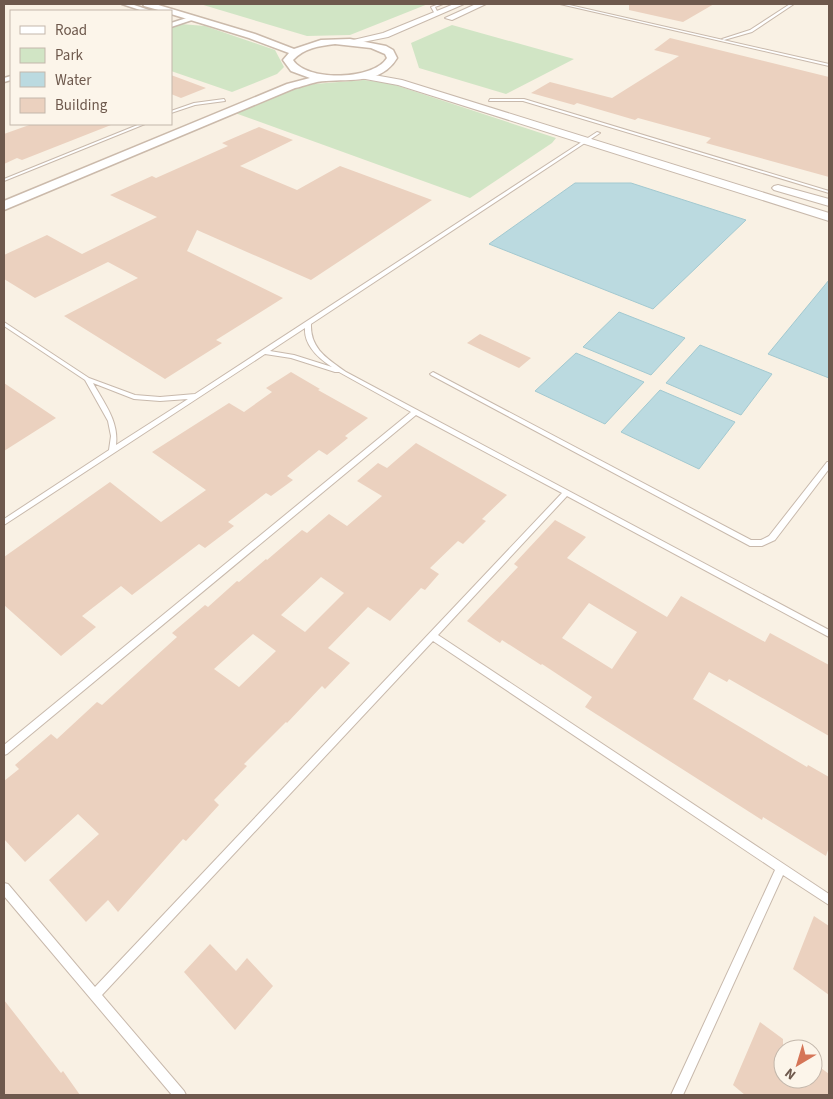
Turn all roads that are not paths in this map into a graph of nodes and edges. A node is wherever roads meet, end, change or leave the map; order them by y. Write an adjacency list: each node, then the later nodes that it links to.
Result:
1 (125, 4): 9 (street)
2 (147, 4): 10 (main road)
3 (180, 4): 17 (main road)
4 (441, 4): 12 (lane)
5 (460, 4): 12 (street)
6 (482, 4): 26 (street)
7 (562, 4): 21 (lane)
8 (792, 4): 18 (lane)
9 (146, 10)
10 (167, 10)
11 (172, 12): 14 (main road)
12 (436, 14): 22 (street)
13 (172, 18): 15 (street)
14 (193, 18): 15 (street); 27 (main road)
15 (181, 22): 16 (street)
16 (172, 25)
17 (260, 28)
18 (751, 31): 19 (lane); 21 (lane)
19 (750, 36)
20 (297, 39): 23 (main road)
21 (720, 40): 25 (lane)
22 (352, 41): 23 (main road); 26 (main road)
23 (317, 43): 27 (main road)
24 (747, 43): 25 (lane)
25 (752, 48): 29 (lane)
26 (386, 50): 28 (main road)
27 (294, 52): 31 (main road)
28 (389, 64): 30 (main road); 33 (street)
29 (829, 65)
30 (363, 76): 31 (main road); 39 (street)
31 (324, 78): 44 (main road)
32 (228, 99): 34 (lane); 35 (main road)
33 (490, 100): 38 (street); 42 (lane)
34 (172, 112)
35 (172, 122)
36 (141, 125): 40 (lane)
37 (159, 128): 41 (main road)
38 (598, 133): 39 (lane); 43 (street)
39 (586, 141): 45 (street); 46 (lane)
40 (4, 180)
41 (4, 191)
42 (829, 192)
43 (829, 203)
44 (4, 206)
45 (829, 217)
46 (308, 323): 48 (lane); 49 (lane)
47 (4, 324): 51 (lane)
48 (264, 352): 49 (lane); 52 (lane)
49 (344, 373): 53 (lane)
50 (433, 374): 55 (lane)
51 (87, 379): 52 (lane); 54 (lane)
52 (196, 396): 54 (lane)
53 (415, 412): 56 (lane); 60 (lane)
54 (112, 451): 57 (lane)
55 (829, 464)
56 (566, 493): 58 (lane); 59 (lane)
57 (4, 522)
58 (829, 634)
59 (432, 636): 61 (lane); 64 (lane)
60 (4, 751)
61 (781, 868): 63 (lane); 66 (lane)
62 (4, 888): 64 (lane)
63 (829, 900)
64 (95, 995): 65 (lane)
65 (180, 1095)
66 (677, 1095)

